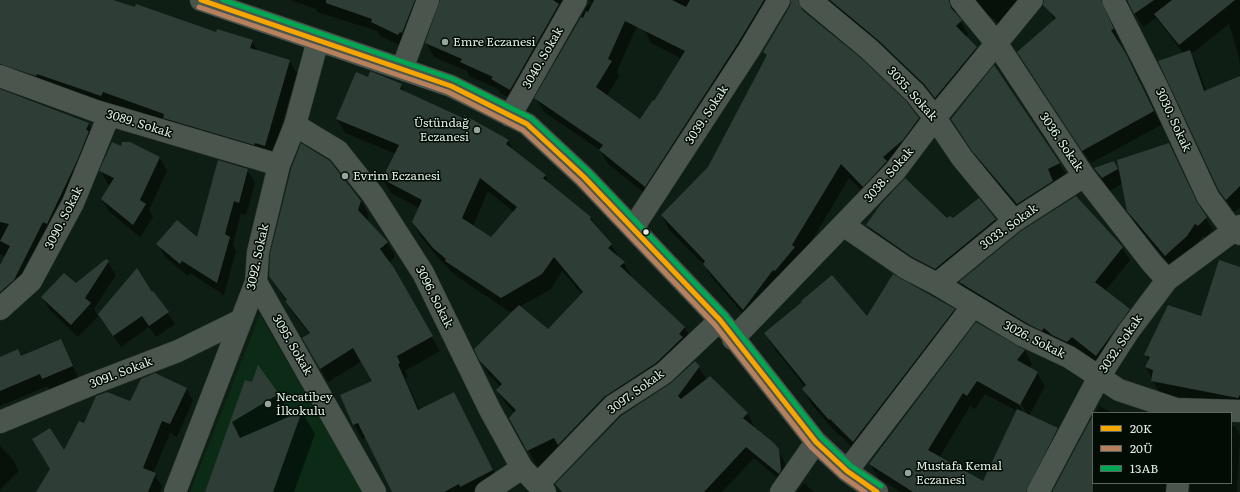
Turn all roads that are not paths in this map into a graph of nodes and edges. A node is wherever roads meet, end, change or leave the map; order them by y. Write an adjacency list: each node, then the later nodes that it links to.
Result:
1 (201, 0): 9 (street)
2 (428, 0): 12 (street)
3 (576, 0): 15 (street, 3040. Sokak)
4 (779, 0): 22 (street, 3039. Sokak)
5 (810, 0): 16 (street, 3035. Sokak)
6 (961, 0): 11 (street, 3036. Sokak)
7 (1032, 0): 11 (street, 3038. Sokak)
8 (1113, 0): 23 (street, 3030. Sokak)
9 (229, 4): 10 (street)
10 (318, 40): 12 (street); 17 (street, 3092. Sokak)
11 (997, 44): 16 (street, 3038. Sokak); 19 (street, 3036. Sokak)
12 (402, 69): 15 (street)
13 (0, 76): 14 (street, 3089. Sokak)
14 (109, 115): 18 (street, 3089. Sokak); 28 (street, 3090. Sokak)
15 (510, 116): 22 (street)
16 (935, 118): 20 (street, 3035. Sokak); 21 (street, 3038. Sokak)
17 (295, 125): 18 (street, 3092. Sokak); 37 (street, 3096. Sokak)
18 (279, 165): 25 (street, 3092. Sokak)
19 (1084, 176): 20 (street, 3033. Sokak); 24 (street, 3036. Sokak)
20 (1014, 221): 26 (street, 3033. Sokak)
21 (843, 225): 26 (street, 3026. Sokak); 31 (street, 3038. Sokak)
22 (633, 228): 30 (street)
23 (1238, 230): 24 (street, 3032. Sokak)
24 (1167, 280): 32 (street, 3032. Sokak)
25 (256, 282): 29 (street, 3092. Sokak); 41 (street, 3095. Sokak)
26 (937, 284): 27 (street, 3026. Sokak)
27 (973, 306): 32 (street, 3026. Sokak); 38 (street)
28 (0, 309)
29 (241, 320): 35 (street, 3091. Sokak); 40 (street, 3092. Sokak)
30 (720, 320): 31 (street); 39 (street, 3097. Sokak)
31 (733, 339): 36 (street)
32 (1099, 377): 34 (street, 3026. Sokak); 45 (street, 3032. Sokak)
33 (1240, 411): 34 (street, 3026. Sokak)
34 (1191, 412)
35 (0, 422)
36 (816, 442): 38 (street); 43 (street)
37 (522, 468): 39 (street, 3096. Sokak); 42 (street)
38 (847, 471): 44 (street)
39 (541, 488)
40 (175, 492)
41 (375, 492)
42 (486, 492)
43 (781, 492)
44 (877, 492)
45 (1038, 492)

